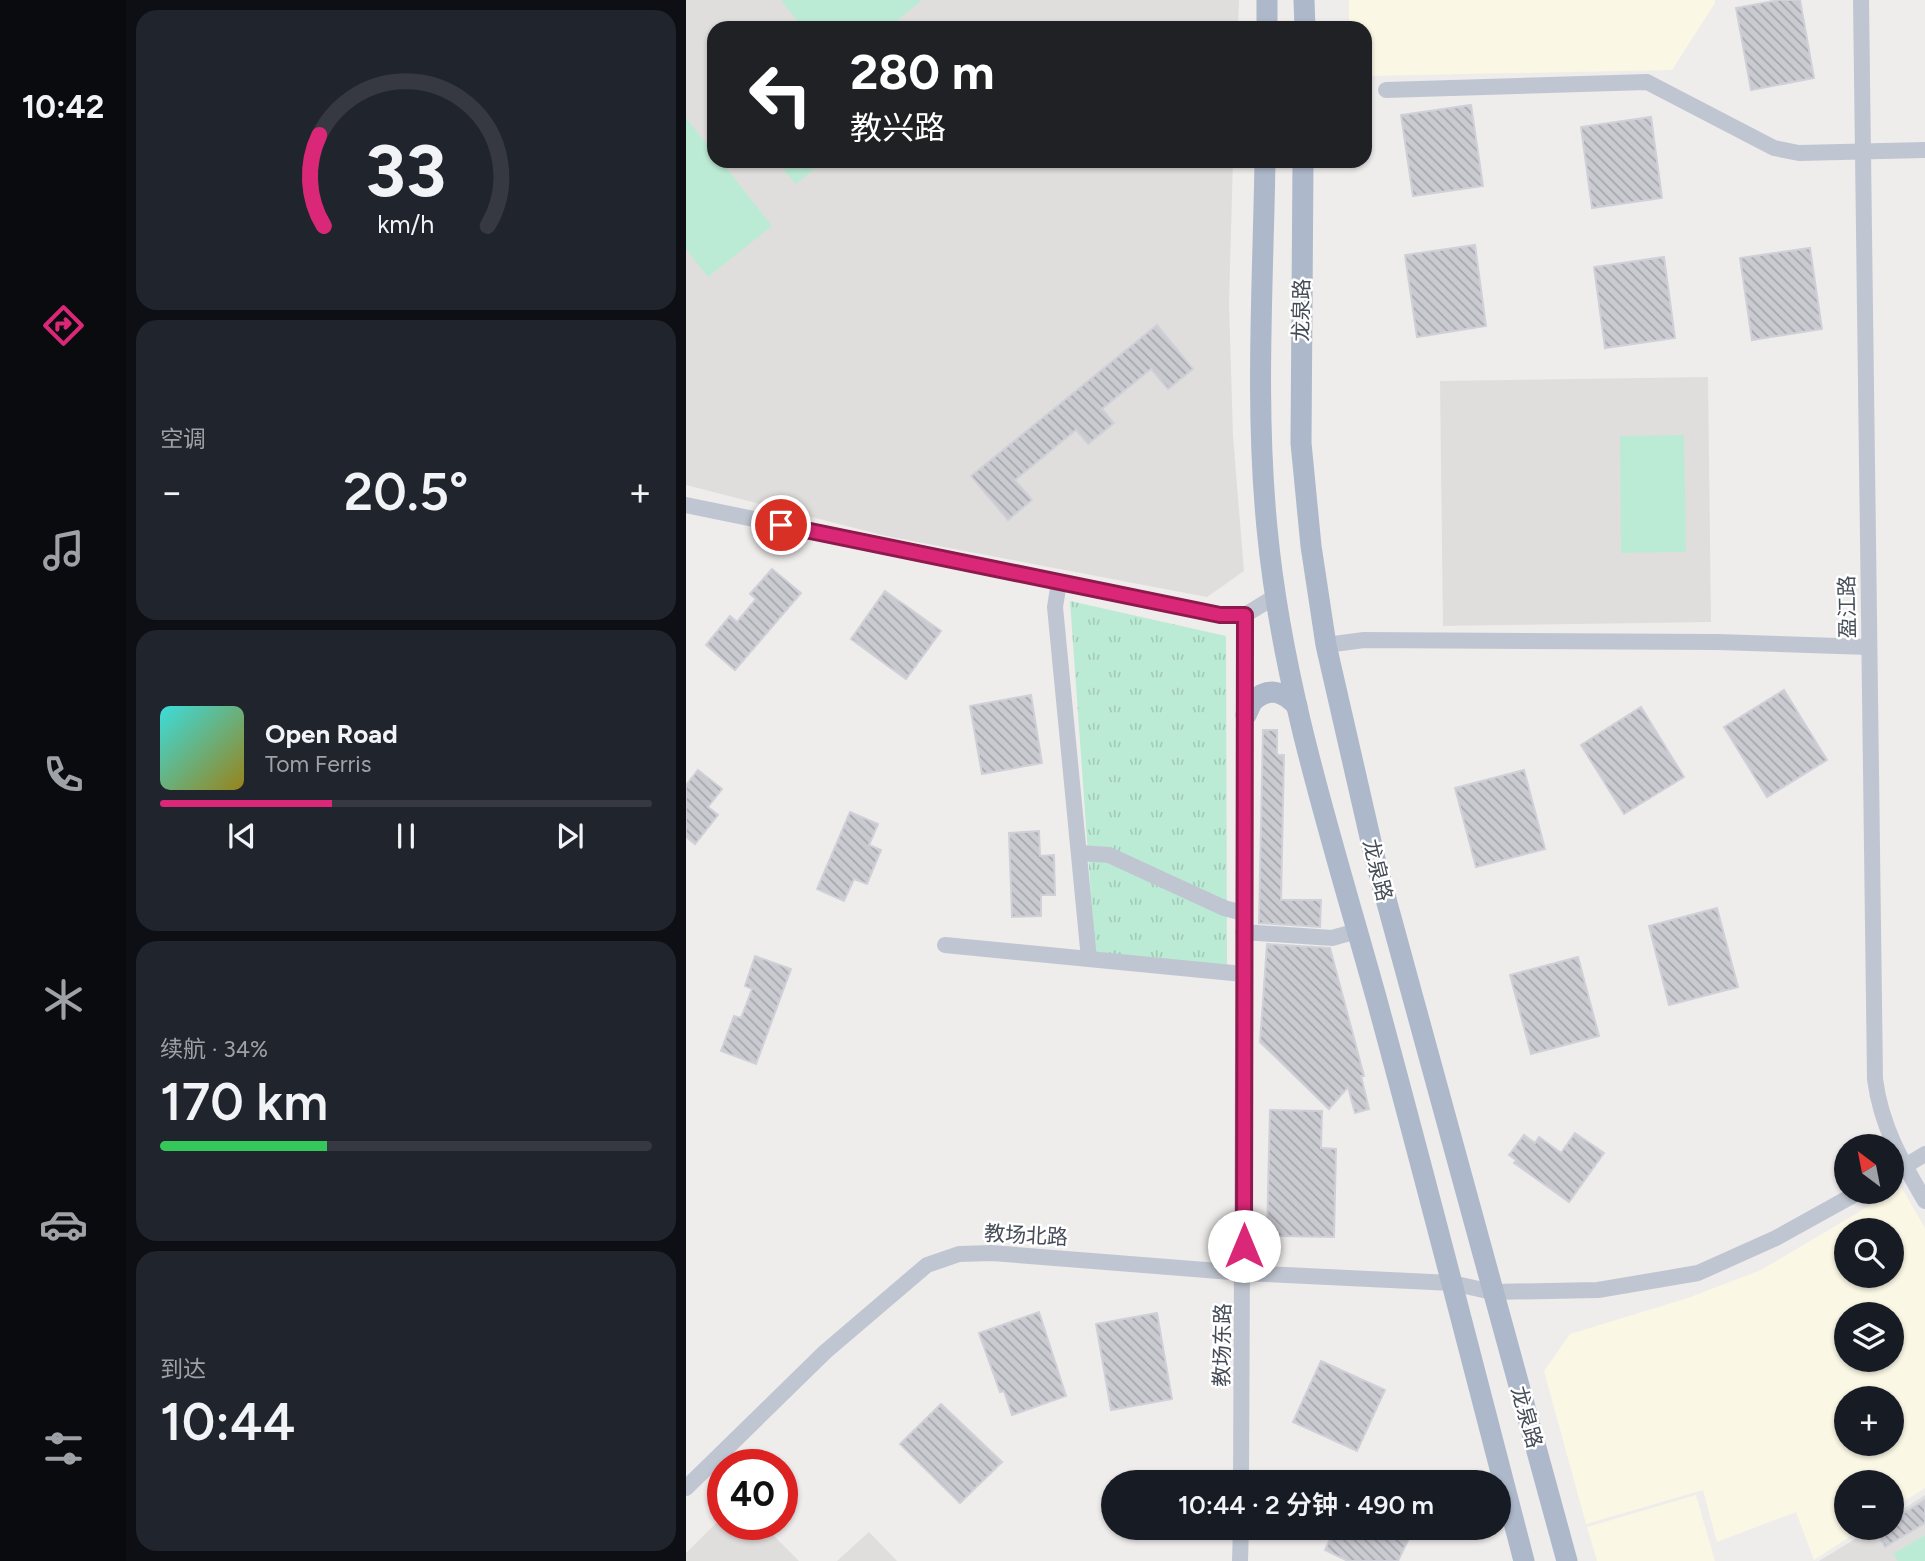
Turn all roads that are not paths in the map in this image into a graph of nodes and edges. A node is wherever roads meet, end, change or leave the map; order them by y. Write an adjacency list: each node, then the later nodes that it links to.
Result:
1 (1267, 0): 4 (main road)
2 (1304, 0): 5 (main road)
3 (1861, 0): 8 (street, 盈江路)
4 (1267, 21)
5 (1305, 21)
6 (1386, 90): 8 (street)
7 (1925, 150): 8 (street)
8 (1863, 152): 16 (street, 盈江路)
9 (1265, 168): 13 (main road, 龙泉路)
10 (1303, 168): 15 (main road, 龙泉路)
11 (686, 505): 12 (street)
12 (1059, 582): 14 (street); 19 (street)
13 (1276, 596): 14 (street); 17 (main road, 龙泉路)
14 (1245, 615): 18 (street, 教场东路)
15 (1326, 645): 16 (street); 34 (main road, 龙泉路)
16 (1869, 647): 26 (street, 盈江路)
17 (1297, 706): 18 (main road); 21 (main road, 龙泉路)
18 (1246, 715): 20 (street, 教场东路)
19 (1080, 853): 20 (street); 24 (street)
20 (1243, 913): 22 (street, 教场东路)
21 (1357, 931): 22 (street); 33 (main road, 龙泉路)
22 (1243, 932): 25 (street, 教场东路)
23 (945, 945): 24 (street)
24 (1089, 959): 25 (street)
25 (1243, 974): 32 (street, 教场东路)
26 (1888, 1134)
27 (1925, 1154): 28 (street)
28 (1904, 1166)
29 (1904, 1177): 30 (street, 盈江路)
30 (1925, 1201)
31 (1837, 1204): 34 (street, 教场北路)
32 (1244, 1273): 33 (street, 教场北路); 35 (street, 教场东路); 36 (street, 教场北路)
33 (1452, 1283): 34 (street, 教场北路); 39 (main road, 龙泉路)
34 (1492, 1292): 40 (main road, 龙泉路)
35 (1241, 1470)
36 (686, 1488)
37 (1241, 1540): 38 (street)
38 (1240, 1561)
39 (1524, 1561)
40 (1567, 1561)

